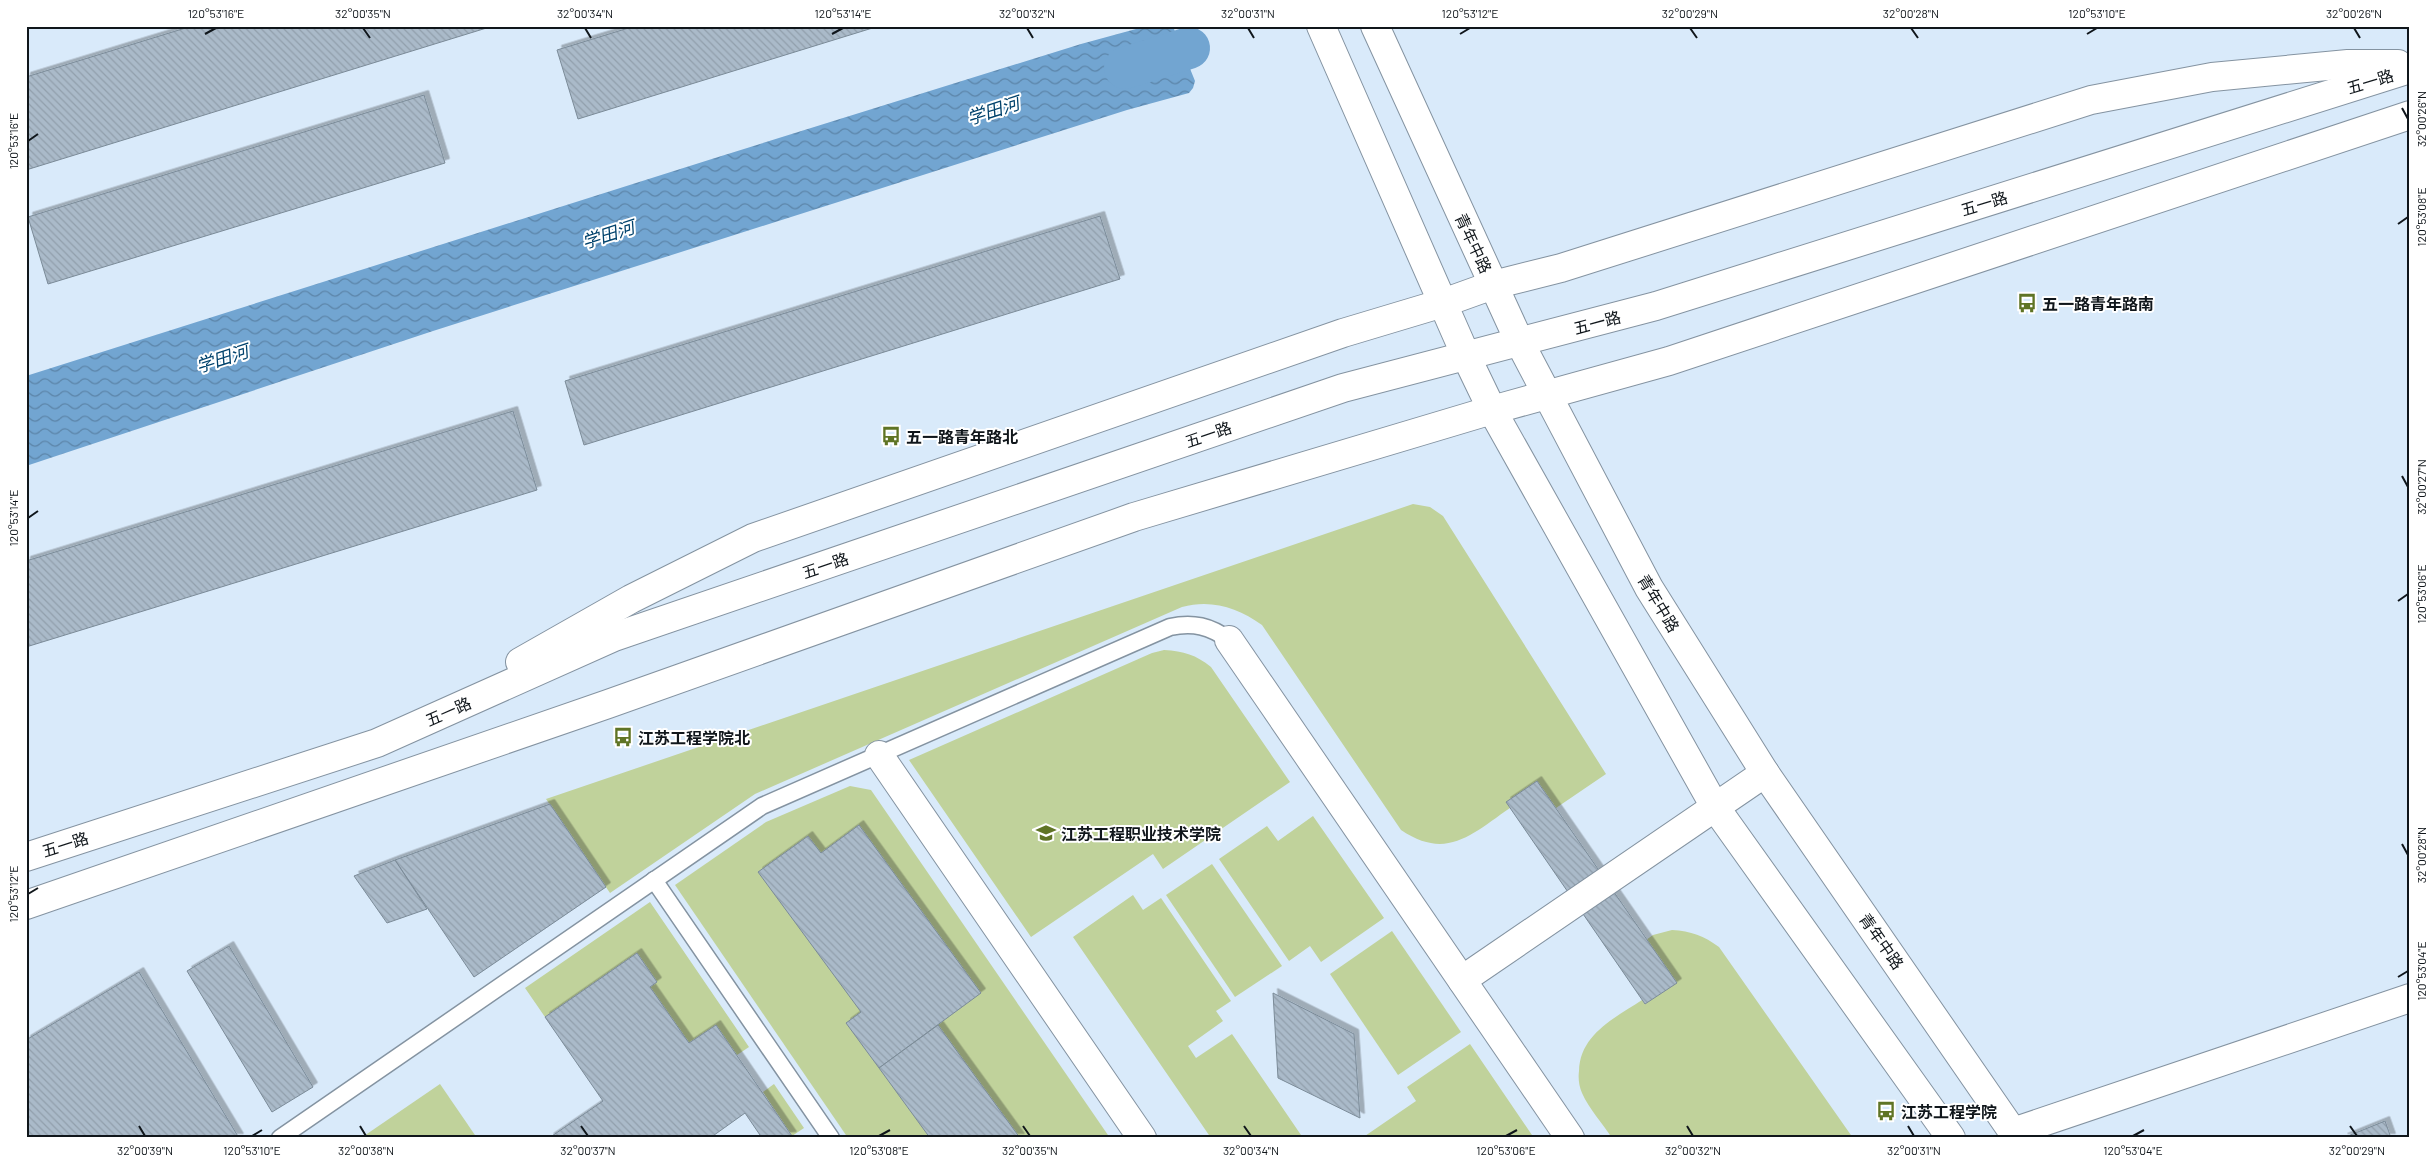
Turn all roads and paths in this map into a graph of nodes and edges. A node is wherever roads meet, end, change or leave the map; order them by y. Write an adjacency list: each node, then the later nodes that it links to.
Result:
1 (1321, 26): 7 (main road)
2 (1374, 26): 6 (main road, 青年中路)
3 (2410, 64): 6 (main road)
4 (2410, 69): 8 (main road, 五一路)
5 (2410, 116): 10 (main road)
6 (1493, 285): 7 (main road); 8 (main road, 青年中路)
7 (1443, 303): 9 (main road); 13 (main road)
8 (1520, 343): 9 (main road, 五一路); 10 (main road, 青年中路)
9 (1466, 356): 11 (main road); 13 (main road, 五一路)
10 (1545, 395): 11 (main road); 15 (main road, 青年中路)
11 (1492, 410): 16 (main road); 19 (main road)
12 (1229, 640): 14 (lane); 20 (main road)
13 (377, 743): 17 (main road, 五一路)
14 (879, 755): 18 (lane); 25 (main road)
15 (1765, 773): 16 (main road); 22 (main road, 青年中路)
16 (1715, 806): 20 (main road); 27 (main road)
17 (26, 856)
18 (654, 880): 23 (lane); 24 (lane)
19 (26, 905)
20 (1462, 980): 26 (main road)
21 (2410, 998): 22 (main road)
22 (2015, 1135)
23 (280, 1138)
24 (831, 1138)
25 (1142, 1138)
26 (1570, 1138)
27 (1950, 1138)

